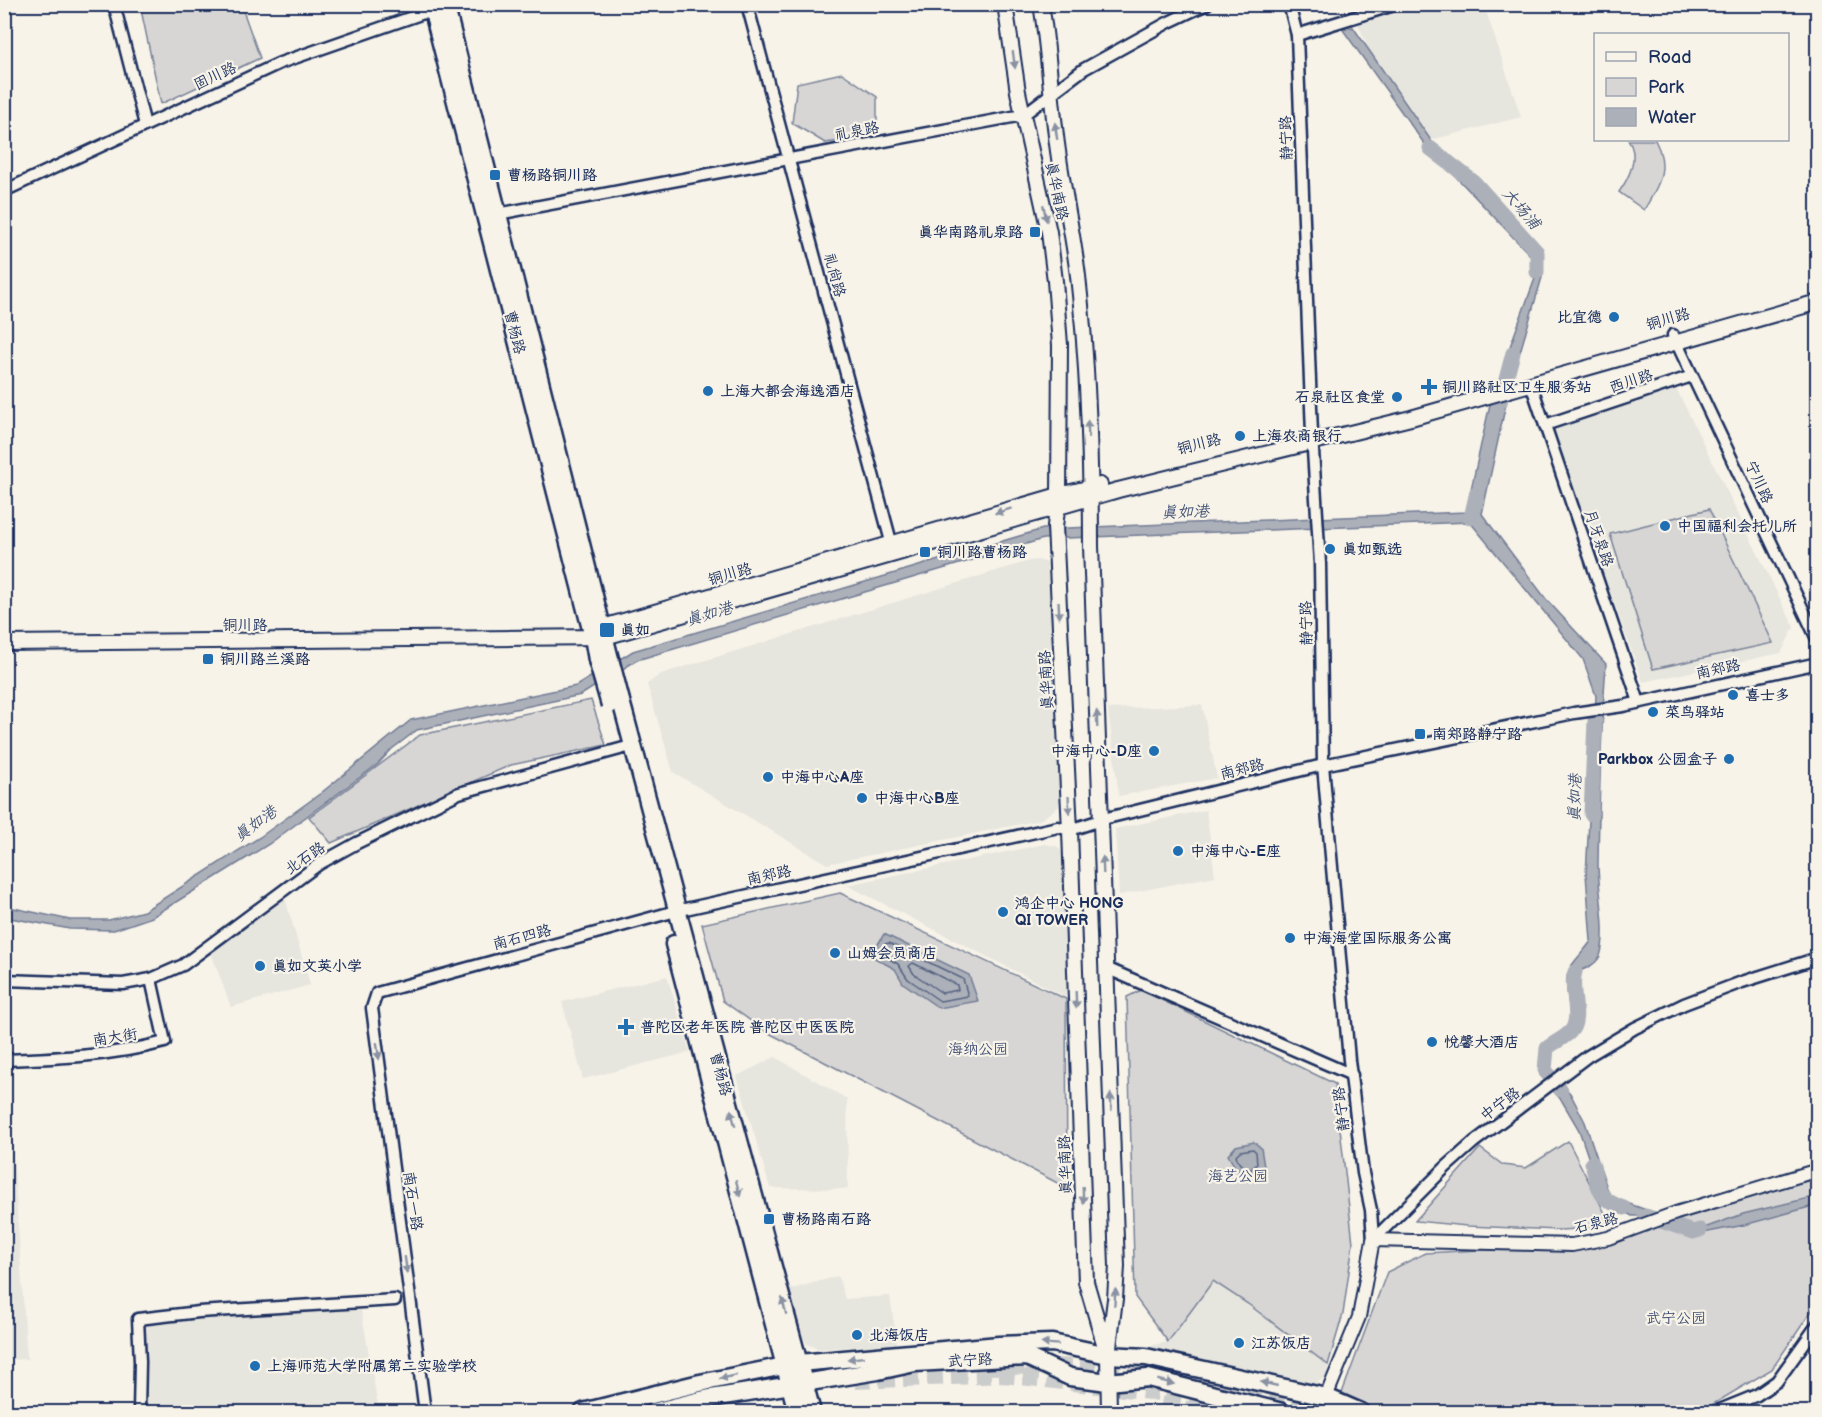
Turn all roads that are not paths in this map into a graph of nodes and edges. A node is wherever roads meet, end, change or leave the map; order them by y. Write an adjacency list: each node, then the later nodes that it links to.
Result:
1 (114, 4): 12 (street)
2 (747, 4): 13 (street, 礼尚路)
3 (1005, 4): 11 (main road, 真华南路, one-way to 11)
4 (1041, 4): 10 (main road, 真华南路)
5 (1208, 4): 10 (street, 礼泉路)
6 (1289, 4): 9 (street, 静宁路)
7 (1397, 4): 9 (street)
8 (438, 6): 12 (street, 固川路); 15 (main road, 曹杨路)
9 (1297, 35): 23 (street, 静宁路)
10 (1053, 92): 11 (street, 礼泉路); 24 (main road, 真华南路, one-way to 10)
11 (1023, 115): 13 (street, 礼泉路); 25 (main road, 真华南路, one-way to 25)
12 (145, 125): 14 (street, 固川路)
13 (788, 159): 15 (street, 礼泉路); 26 (street, 礼尚路)
14 (4, 191)
15 (492, 215): 27 (main road, 曹杨路)
16 (1818, 294): 18 (main road, 铜川路)
17 (1818, 302): 18 (main road, 铜川路)
18 (1674, 339): 19 (street, 宁川路); 20 (main road, 铜川路); 21 (main road, 铜川路)
19 (1692, 376): 22 (street, 西川路); 28 (street, 宁川路)
20 (1515, 384): 21 (main road, 铜川路); 23 (main road, 铜川路)
21 (1531, 384): 22 (street, 月牙泉路)
22 (1545, 425): 31 (street, 月牙泉路)
23 (1312, 439): 24 (main road, 铜川路); 33 (street, 静宁路)
24 (1091, 492): 25 (main road, 铜川路); 34 (main road, 真华南路, one-way to 24)
25 (1059, 502): 26 (main road, 铜川路); 35 (main road, 真华南路, one-way to 35)
26 (893, 549): 27 (main road, 铜川路)
27 (600, 634): 29 (main road, 铜川路); 32 (main road, 曹杨路, bridge)
28 (1818, 641)
29 (4, 643)
30 (1818, 663): 31 (street, 南郑路)
31 (1639, 702): 33 (street, 南郑路)
32 (627, 748): 36 (main road, 曹杨路); 39 (street, 北石路)
33 (1323, 765): 34 (street, 南郑路); 43 (street, 静宁路)
34 (1101, 820): 35 (street, 南郑路); 38 (main road, 真华南路, one-way to 34)
35 (1070, 830): 36 (street, 南郑路); 48 (main road, 真华南路, one-way to 48)
36 (671, 913): 41 (street, 南石四路); 49 (main road, 曹杨路)
37 (1818, 958): 45 (street, 中宁路)
38 (1106, 968): 43 (street); 48 (main road, 真华南路, one-way to 38)
39 (151, 979): 40 (street, 北石路); 42 (street, 南大街)
40 (4, 980)
41 (377, 993): 54 (street, 南石一路, one-way to 54)
42 (4, 1060)
43 (1352, 1075): 45 (street, 静宁路)
44 (1818, 1170): 45 (street, 石泉路)
45 (1373, 1240): 52 (street)
46 (395, 1300): 53 (street)
47 (1818, 1324): 62 (street)
48 (1108, 1355): 49 (main road, 武宁路, one-way to 49); 50 (main road, 真华南路); 52 (main road, 武宁路, one-way to 48)
49 (792, 1364): 51 (main road, 曹杨路); 55 (main road, 武宁路, one-way to 55)
50 (1108, 1382): 51 (main road, 武宁路); 59 (main road, 真华南路); 60 (main road, 武宁路, one-way to 60)
51 (797, 1384): 56 (main road, 武宁路); 57 (main road, 曹杨路); 58 (main road, 曹杨路)
52 (1326, 1397): 61 (main road, 武宁路)
53 (139, 1413)
54 (425, 1413)
55 (583, 1413)
56 (653, 1413)
57 (797, 1413)
58 (812, 1413)
59 (1109, 1413)
60 (1282, 1413)
61 (1361, 1413)
62 (1715, 1413)

